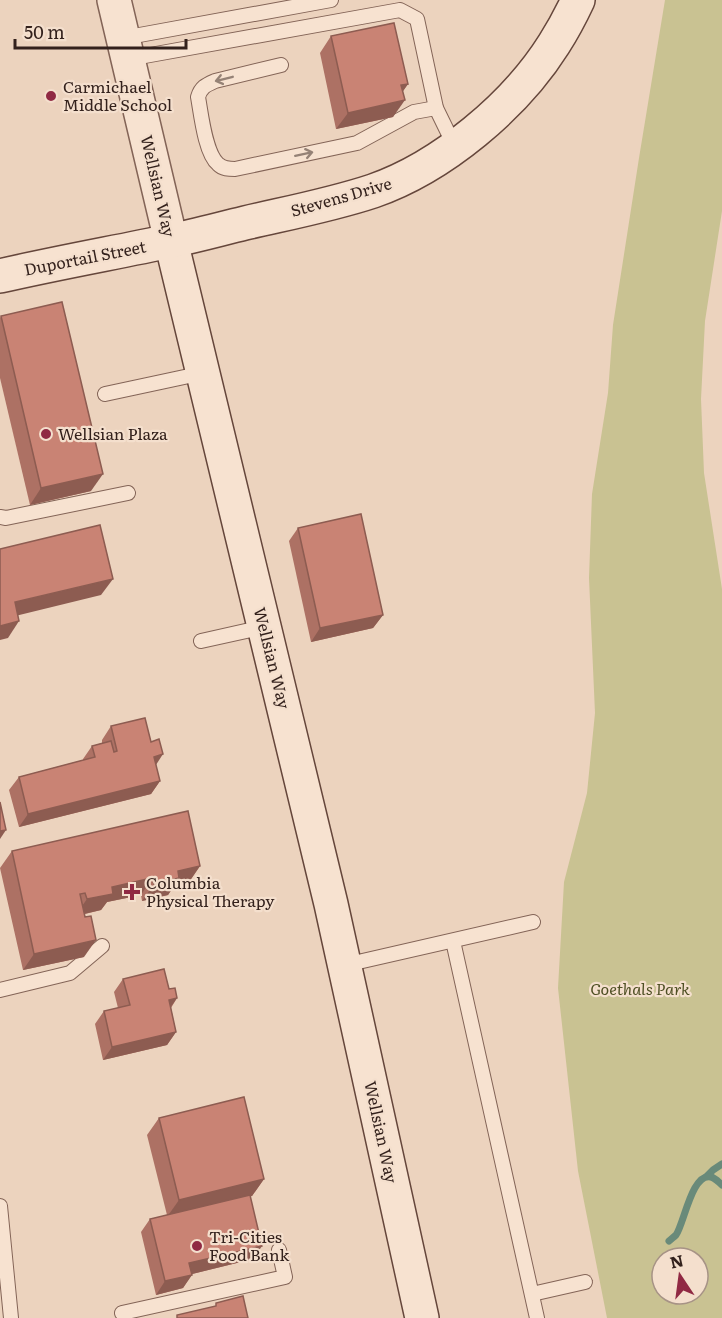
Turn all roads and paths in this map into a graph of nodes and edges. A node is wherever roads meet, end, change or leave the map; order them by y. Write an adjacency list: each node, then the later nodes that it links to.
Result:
1 (114, 0): 4 (main road, Wellsian Way)
2 (331, 0): 4 (lane)
3 (578, 0): 7 (main road, Stevens Drive)
4 (126, 48): 6 (lane); 8 (main road, Wellsian Way)
5 (281, 65): 6 (lane, one-way to 6)
6 (436, 108): 7 (lane)
7 (455, 147): 8 (main road, Stevens Drive)
8 (171, 241): 9 (main road, Duportail Street); 10 (main road, Wellsian Way)
9 (0, 276)
10 (203, 374): 11 (lane); 14 (main road, Wellsian Way)
11 (105, 394)
12 (128, 492): 13 (lane)
13 (0, 517)
14 (264, 627): 15 (lane); 19 (main road, Wellsian Way)
15 (201, 641)
16 (533, 922): 17 (lane)
17 (453, 941): 19 (lane); 24 (lane)
18 (102, 946): 20 (lane)
19 (345, 965): 27 (main road, Wellsian Way)
20 (0, 990)
21 (0, 1206): 26 (lane)
22 (279, 1250): 25 (lane)
23 (585, 1282): 24 (lane)
24 (532, 1294): 28 (lane)
25 (122, 1312)
26 (11, 1318)
27 (422, 1318)
28 (537, 1318)

